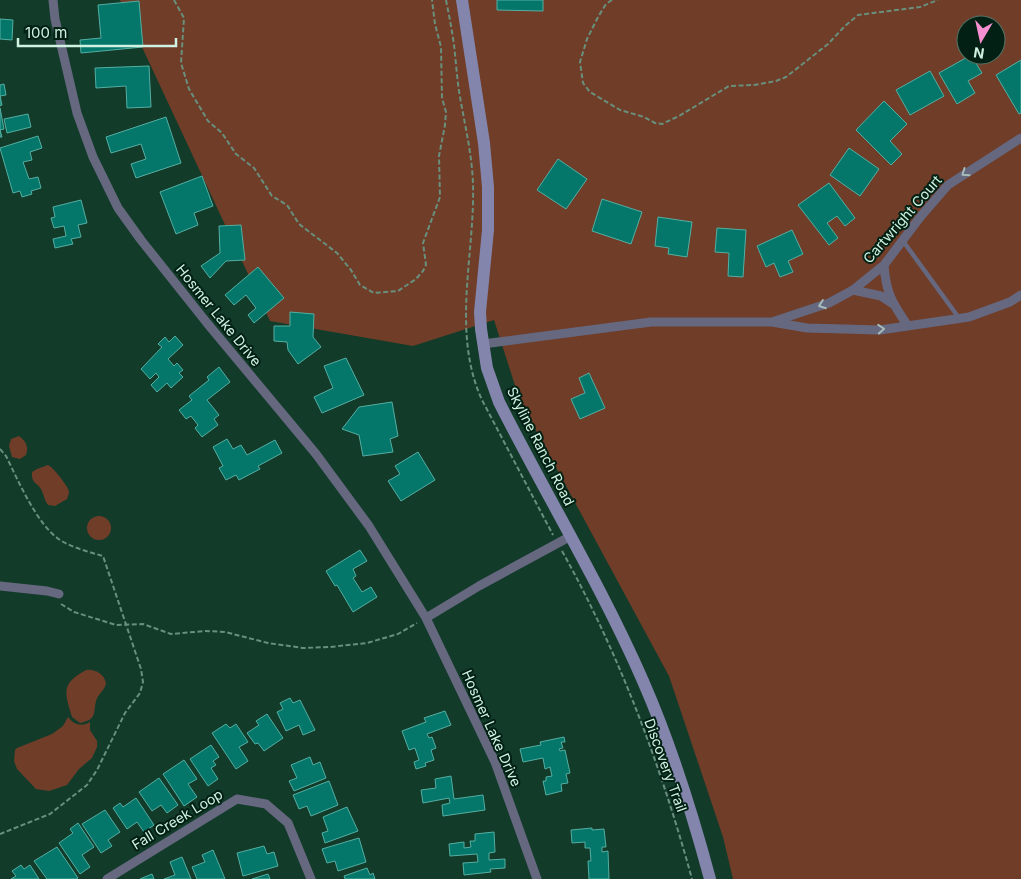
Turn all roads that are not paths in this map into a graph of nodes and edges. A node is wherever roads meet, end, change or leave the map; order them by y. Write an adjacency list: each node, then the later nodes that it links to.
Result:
1 (53, 0): 16 (street, Hosmer Lake Drive)
2 (462, 0): 12 (street, Skyline Ranch Road)
3 (1021, 138): 4 (street, Cartwright Court, one-way to 4)
4 (903, 240): 5 (street, Cartwright Court); 9 (lane)
5 (884, 265): 6 (street, Cartwright Court); 8 (street)
6 (853, 290): 8 (street); 10 (street, Cartwright Court, one-way to 10)
7 (1021, 295): 9 (street, Cartwright Court)
8 (893, 304): 11 (street)
9 (960, 319): 11 (street, Cartwright Court)
10 (772, 322): 11 (street, Cartwright Court, one-way to 11); 12 (street, Cartwright Court)
11 (908, 326)
12 (483, 344): 13 (street, Skyline Ranch Road)
13 (570, 536): 16 (street); 20 (street, Skyline Ranch Road)
14 (0, 586): 15 (street)
15 (59, 594)
16 (426, 618): 19 (street, Hosmer Lake Drive)
17 (107, 879): 18 (street, Fall Creek Loop)
18 (311, 879)
19 (537, 879)
20 (710, 879)

